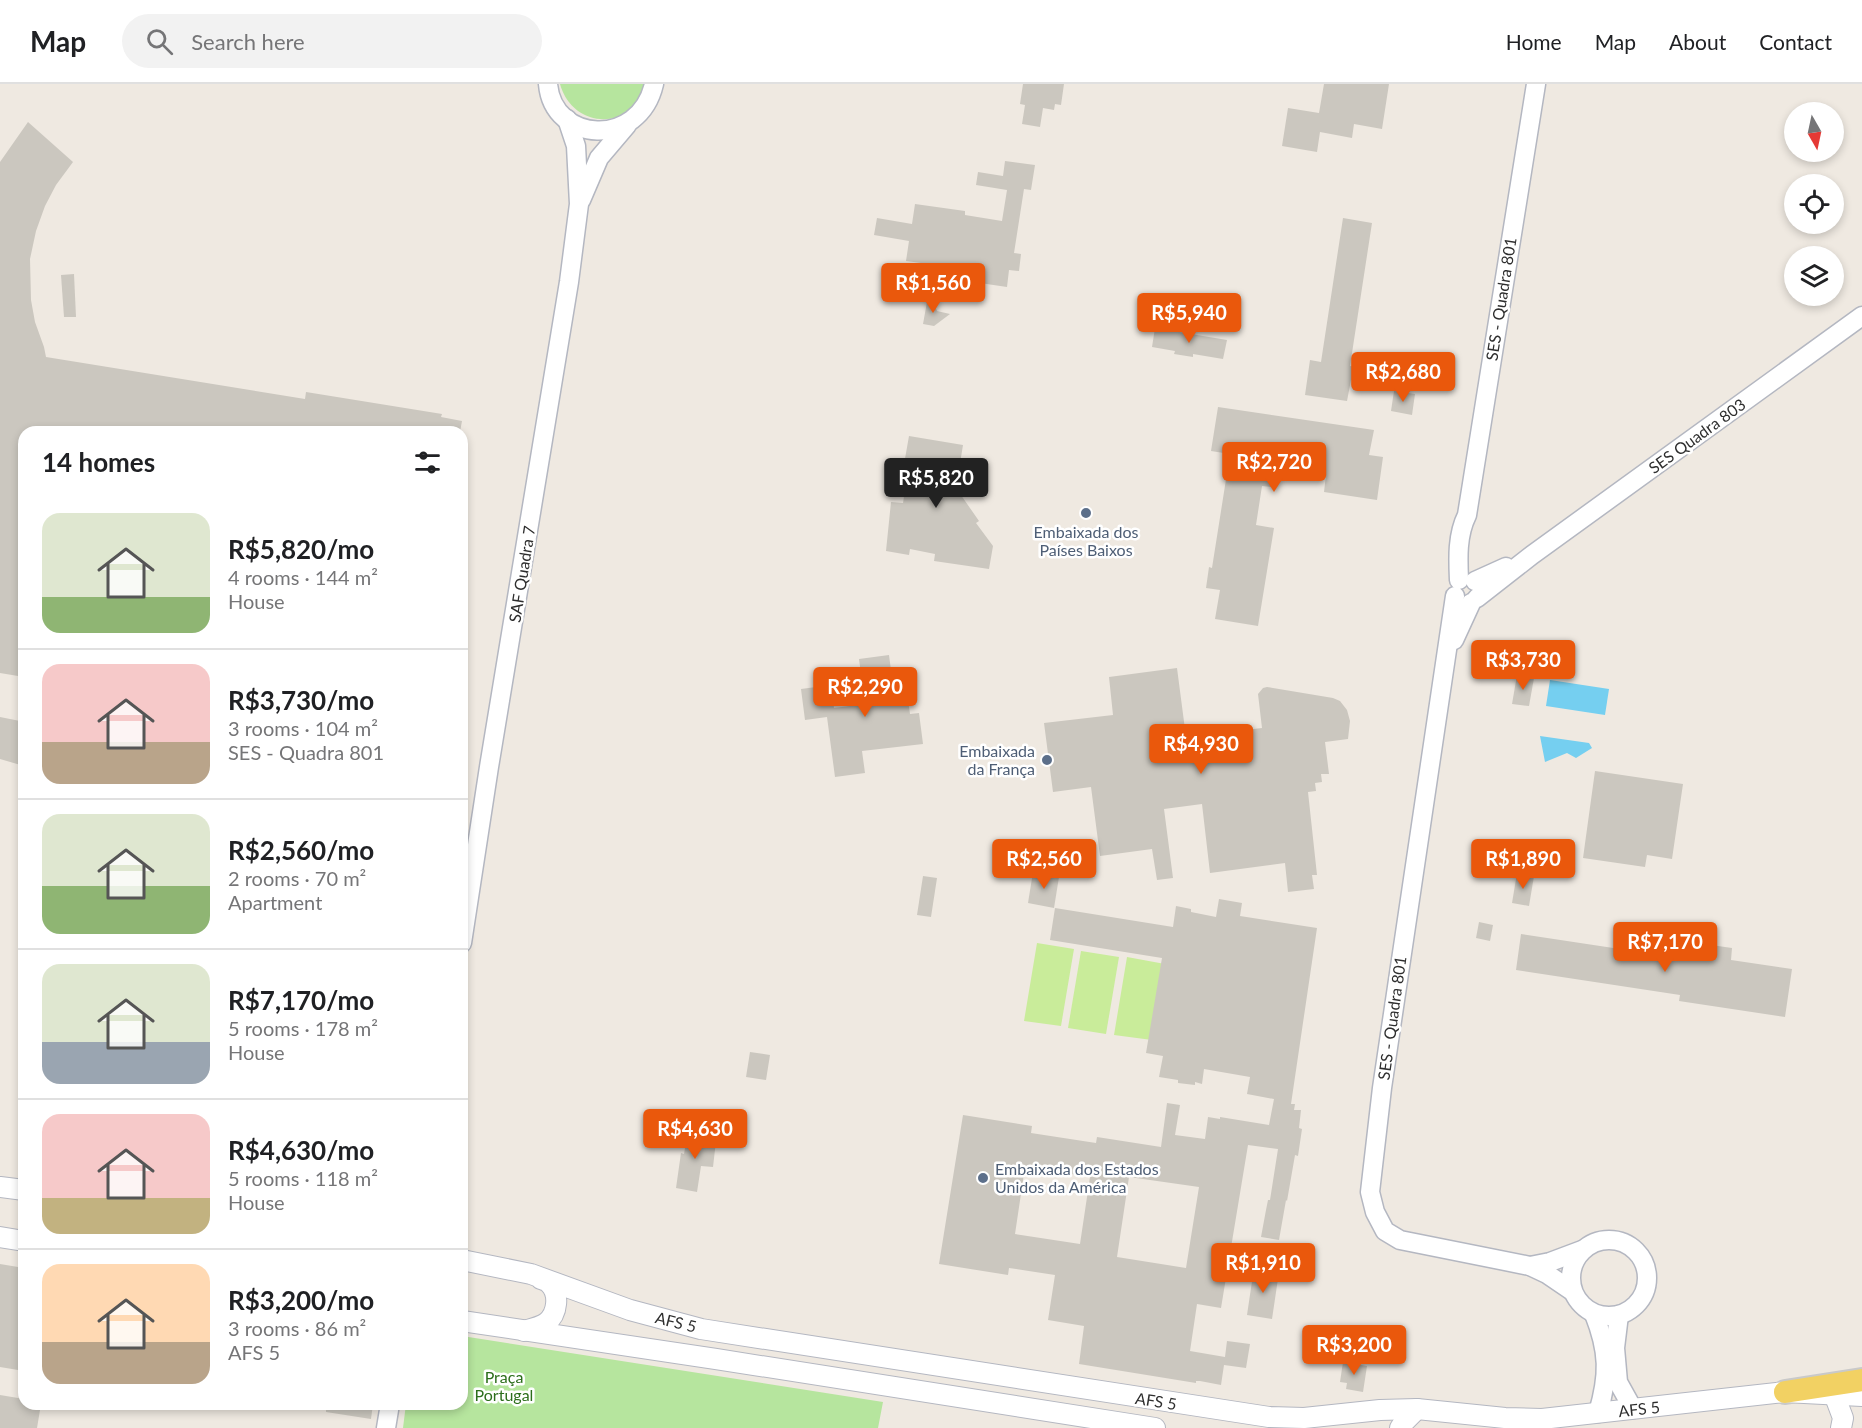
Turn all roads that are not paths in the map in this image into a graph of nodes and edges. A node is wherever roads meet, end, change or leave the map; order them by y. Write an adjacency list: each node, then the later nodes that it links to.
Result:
1 (654, 84): 5 (street, SAF Quadra 7)
2 (1536, 84): 8 (street, SES - Quadra 801)
3 (544, 86): 4 (street, SAF Quadra 7)
4 (567, 119): 5 (street); 6 (street, SAF Quadra 7)
5 (629, 123): 6 (street, SAF Quadra 7)
6 (579, 204): 9 (street, SAF Quadra 7)
7 (1862, 316): 8 (street, SES Quadra 803)
8 (1468, 589): 16 (street, SES - Quadra 801)
9 (468, 904)
10 (0, 1187): 11 (main road)
11 (18, 1189)
12 (0, 1237): 13 (main road)
13 (18, 1240)
14 (1582, 1251): 16 (street, SES - Quadra 801); 18 (street); 20 (street)
15 (468, 1261): 17 (main road, AFS 5)
16 (1530, 1266): 18 (street, SES - Quadra 801)
17 (531, 1274): 22 (main road); 27 (main road, AFS 5)
18 (1572, 1291): 19 (street)
19 (1594, 1314): 20 (street); 30 (street)
20 (1619, 1315): 28 (street)
21 (468, 1322): 22 (main road, AFS 5)
22 (524, 1331): 32 (main road, AFS 5)
23 (1862, 1380): 24 (main road)
24 (1785, 1392): 25 (main road, AFS 5); 28 (main road, AFS 5)
25 (1834, 1394): 26 (main road, AFS 5); 34 (main road)
26 (1862, 1396)
27 (1417, 1409): 30 (main road, AFS 5); 33 (main road)
28 (1633, 1409): 30 (main road, AFS 5)
29 (389, 1410): 31 (street)
30 (1598, 1413)
31 (386, 1428)
32 (1155, 1428)
33 (1400, 1428)
34 (1841, 1428)

